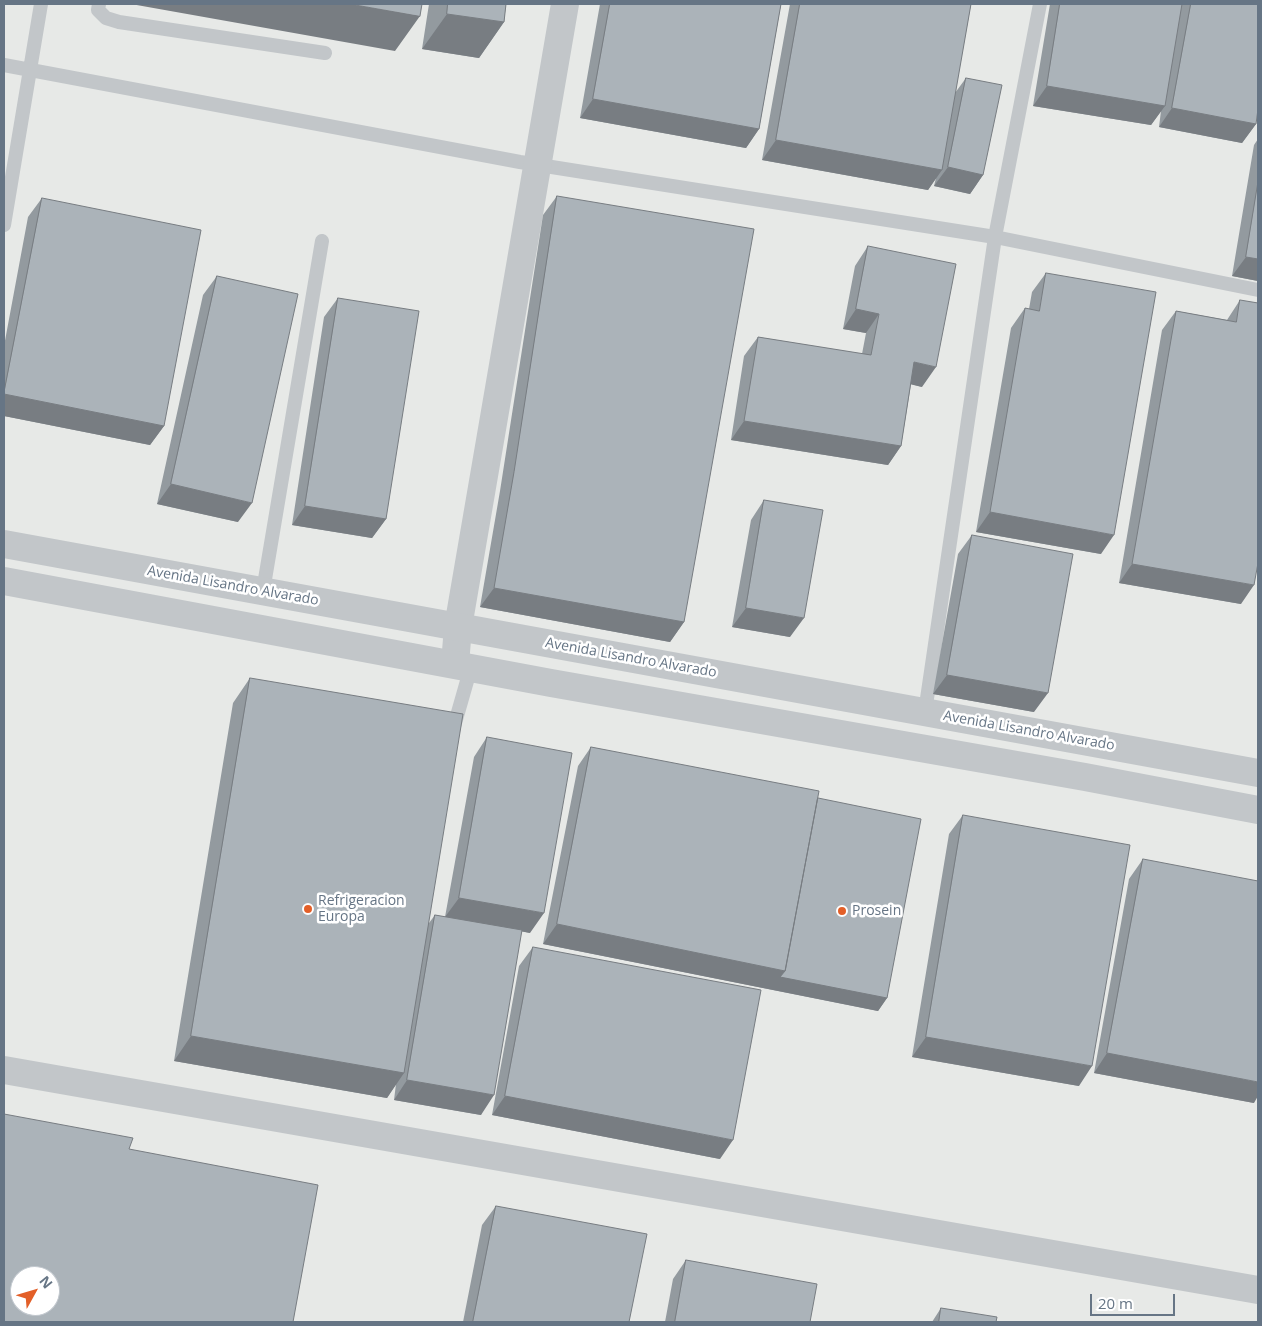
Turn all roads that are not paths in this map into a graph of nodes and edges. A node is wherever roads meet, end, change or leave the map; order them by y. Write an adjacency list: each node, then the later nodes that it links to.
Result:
1 (40, 4): 7 (lane)
2 (99, 4): 5 (lane)
3 (565, 4): 8 (street)
4 (1040, 4): 10 (lane)
5 (325, 53)
6 (4, 65): 7 (lane)
7 (30, 69): 8 (lane); 9 (lane)
8 (538, 165): 10 (lane); 16 (street)
9 (4, 225)
10 (995, 237): 12 (lane); 18 (lane)
11 (322, 241): 15 (lane)
12 (1258, 290)
13 (4, 544): 15 (street, Avenida Lisandro Alvarado)
14 (4, 581): 17 (street)
15 (263, 591): 16 (street, Avenida Lisandro Alvarado)
16 (458, 627): 17 (street); 18 (street, Avenida Lisandro Alvarado)
17 (463, 666): 19 (lane); 21 (street)
18 (925, 712): 20 (street, Avenida Lisandro Alvarado)
19 (450, 741)
20 (1258, 773)
21 (1258, 810)
22 (4, 1070): 23 (street)
23 (1258, 1290)

